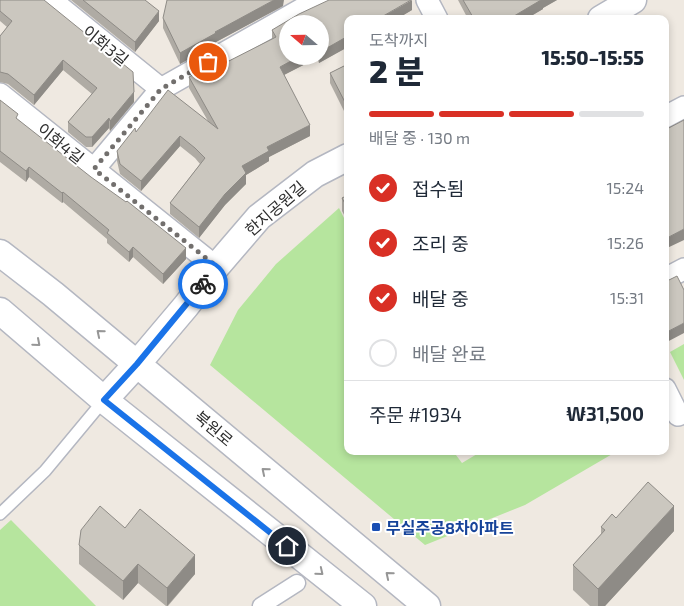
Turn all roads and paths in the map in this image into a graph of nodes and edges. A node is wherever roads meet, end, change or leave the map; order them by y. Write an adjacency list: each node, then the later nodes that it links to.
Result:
1 (51, 0): 7 (street, 이화3길)
2 (427, 0): 5 (street)
3 (633, 0): 6 (street)
4 (305, 3): 7 (street)
5 (435, 15)
6 (608, 15)
7 (161, 89): 12 (street)
8 (0, 94): 12 (street, 이화4길)
9 (684, 107): 10 (street)
10 (669, 115)
11 (344, 159): 14 (street, 한지공원길)
12 (94, 169): 14 (street, 이화4길)
13 (0, 253): 18 (street, 북원로, one-way to 13)
14 (216, 266): 18 (street, 한지공원길)
15 (684, 269): 16 (street)
16 (669, 277)
17 (0, 311): 20 (street, one-way to 20)
18 (137, 364): 20 (street, 한지공원길); 26 (street, 북원로, one-way to 18)
19 (669, 397): 21 (street)
20 (104, 400): 22 (lane); 25 (street, one-way to 25)
21 (681, 420)
22 (0, 514)
23 (297, 583): 24 (street)
24 (261, 606)
25 (363, 606)
26 (427, 606)

